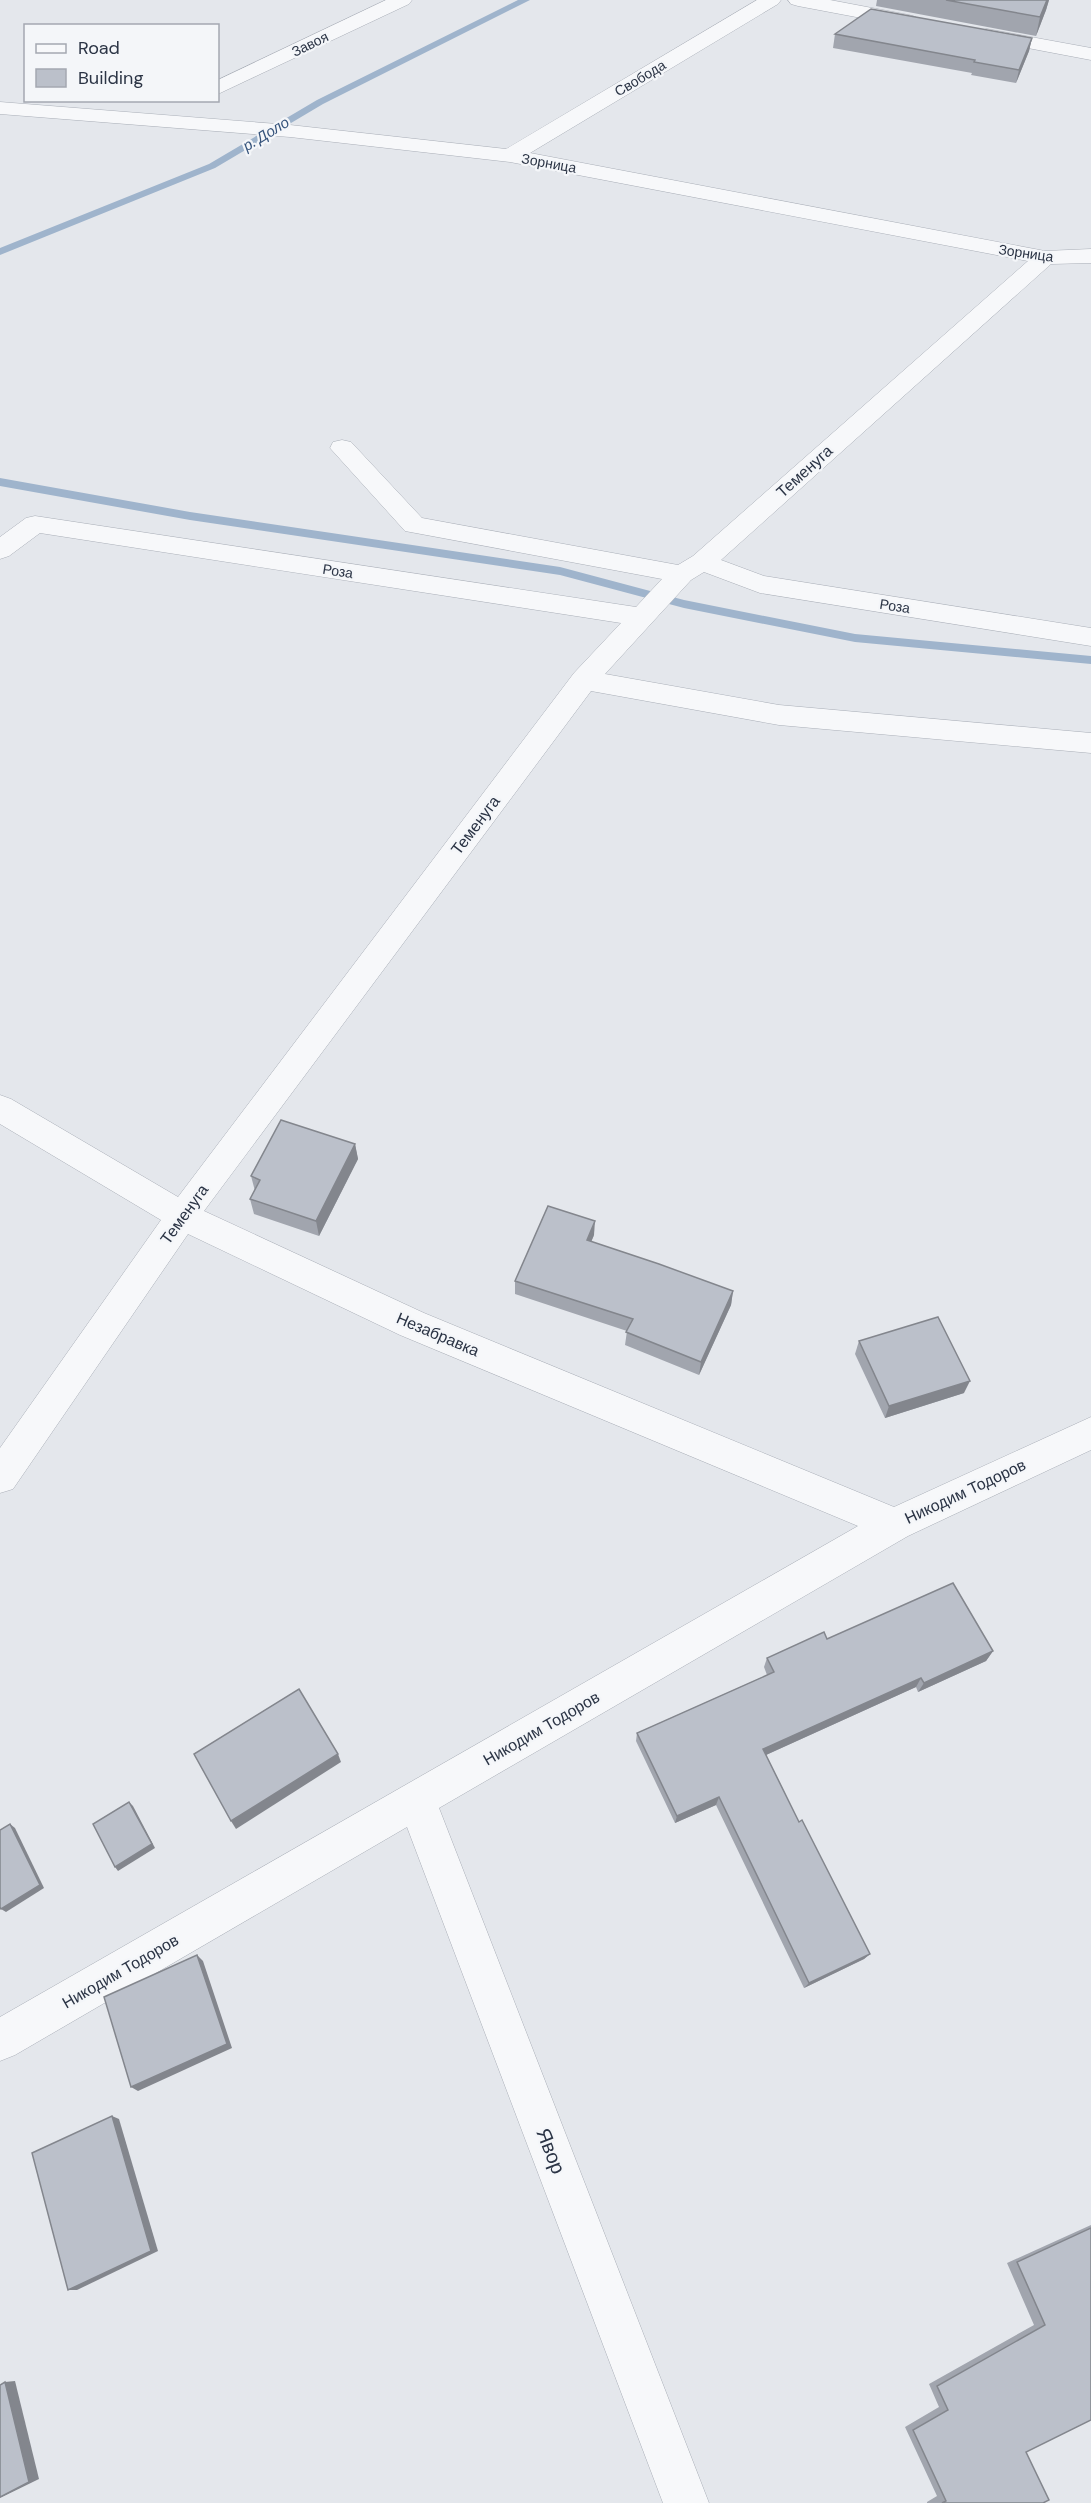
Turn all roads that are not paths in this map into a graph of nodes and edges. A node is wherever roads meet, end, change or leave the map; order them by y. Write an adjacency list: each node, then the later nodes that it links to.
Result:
1 (402, 0): 7 (street, Завоя)
2 (771, 0): 11 (street, Свобода)
3 (798, 0): 4 (street)
4 (927, 24)
5 (962, 30): 6 (street)
6 (1091, 54)
7 (219, 88)
8 (188, 102): 10 (street)
9 (0, 108): 10 (street, Зорница)
10 (153, 119): 11 (street, Зорница)
11 (510, 156): 13 (street, Зорница)
12 (1091, 256): 13 (street, Зорница)
13 (1045, 258): 16 (street, Теменуга)
14 (342, 448): 16 (street, Роза)
15 (0, 550): 17 (street, Роза)
16 (692, 568): 17 (street, Теменуга); 18 (street, Роза)
17 (641, 617): 19 (street, Теменуга)
18 (1091, 637)
19 (584, 680): 20 (street); 22 (street, Теменуга)
20 (1091, 743)
21 (0, 1108): 22 (street, Незабравка)
22 (182, 1216): 24 (street, Теменуга); 25 (street, Незабравка)
23 (1091, 1433): 25 (street, Никодим Тодоров)
24 (0, 1477)
25 (895, 1524): 26 (street, Никодим Тодоров)
26 (416, 1800): 27 (street, Никодим Тодоров); 28 (street, Явор)
27 (0, 2040)
28 (686, 2503)

